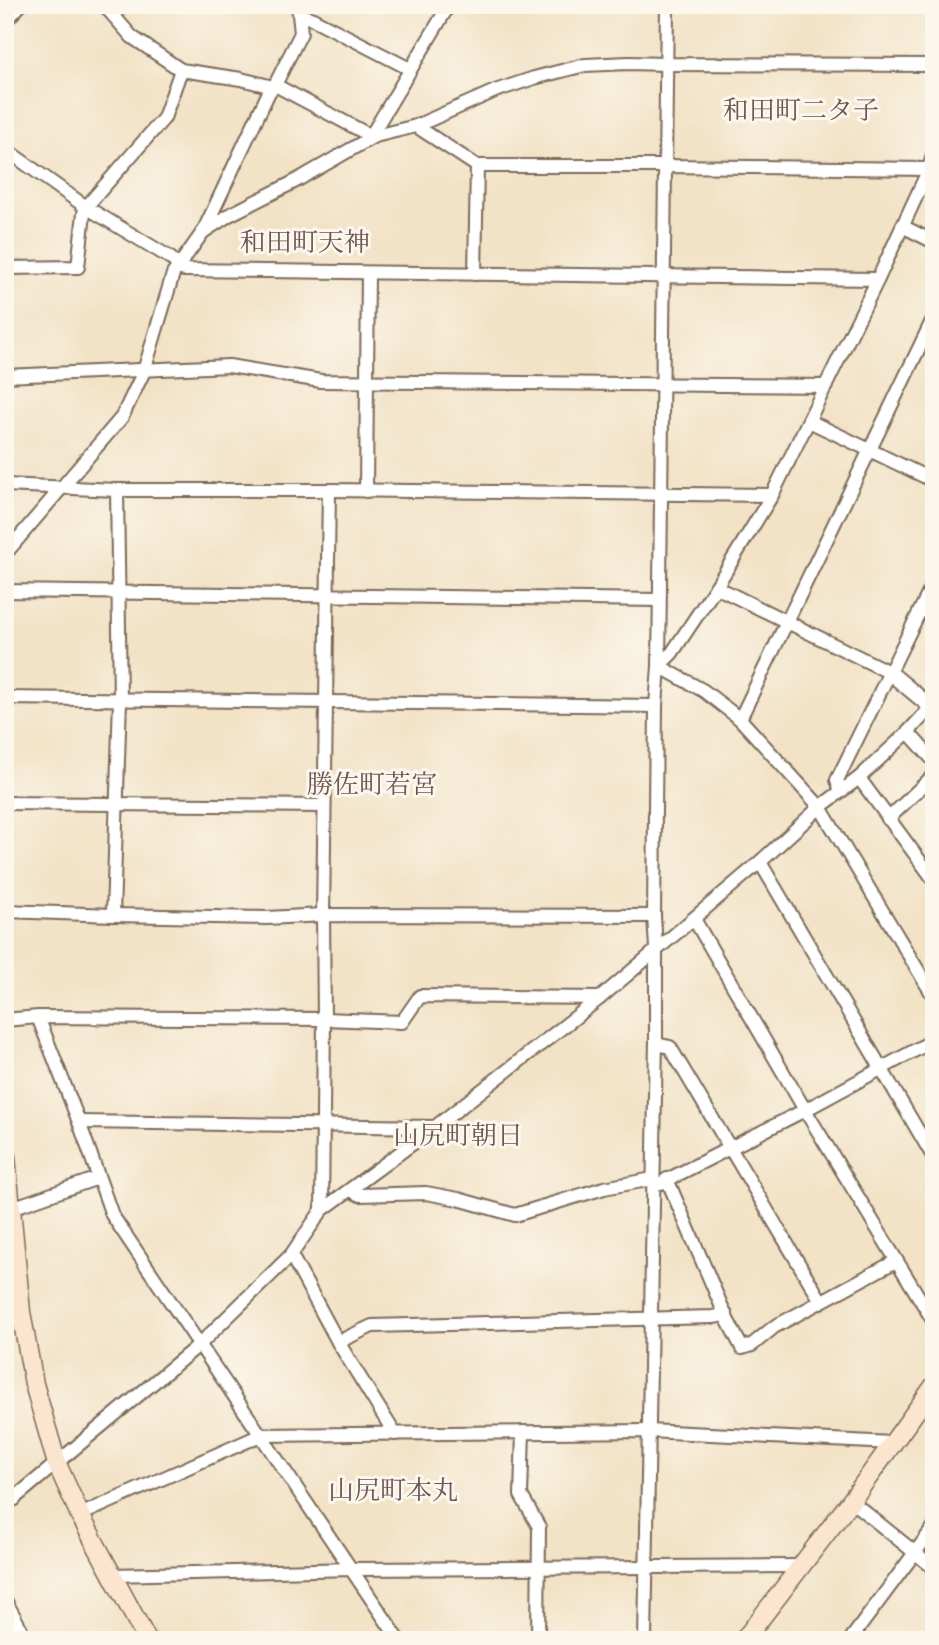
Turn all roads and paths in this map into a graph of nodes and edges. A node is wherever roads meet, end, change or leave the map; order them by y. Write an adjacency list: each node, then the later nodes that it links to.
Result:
1 (19, 5): 6 (street)
2 (103, 5): 10 (street)
3 (449, 5): 9 (street)
4 (667, 5): 7 (street)
5 (299, 10): 9 (street); 11 (street)
6 (5, 20)
7 (665, 64): 8 (street); 12 (street); 17 (street)
8 (934, 65)
9 (410, 69): 13 (street)
10 (181, 70): 11 (street); 19 (street)
11 (274, 86): 13 (street); 21 (street)
12 (416, 126): 13 (street); 16 (street)
13 (370, 137): 21 (street)
14 (5, 149): 19 (street)
15 (934, 152): 18 (street)
16 (477, 166): 17 (street); 26 (street)
17 (664, 166): 18 (street); 27 (street)
18 (929, 169): 20 (street)
19 (86, 207): 23 (street); 24 (street)
20 (902, 226): 22 (street); 28 (street)
21 (203, 232): 23 (street)
22 (934, 242)
23 (178, 264): 25 (street); 30 (street)
24 (5, 268)
25 (368, 273): 26 (street); 32 (street)
26 (475, 274): 27 (street)
27 (664, 277): 28 (street); 33 (street)
28 (878, 279): 34 (street)
29 (934, 317): 36 (street)
30 (145, 369): 31 (street); 32 (street); 39 (street)
31 (5, 376)
32 (367, 381): 33 (street); 42 (street)
33 (662, 384): 34 (street); 43 (street)
34 (826, 386): 35 (street)
35 (809, 421): 36 (street); 44 (street)
36 (870, 450): 37 (street); 52 (street)
37 (934, 481)
38 (5, 485): 39 (street)
39 (61, 487): 40 (street); 45 (street)
40 (117, 490): 41 (street); 49 (street)
41 (329, 490): 42 (street); 50 (street)
42 (366, 491): 43 (street)
43 (661, 494): 44 (street); 51 (street)
44 (772, 495): 47 (street)
45 (5, 554)
46 (934, 582): 54 (street)
47 (716, 587): 52 (street); 53 (street)
48 (5, 591): 49 (street)
49 (119, 593): 50 (street); 56 (street)
50 (328, 596): 51 (street); 57 (street)
51 (659, 600): 53 (street)
52 (788, 622): 54 (street); 60 (street)
53 (659, 666): 59 (street); 60 (street)
54 (890, 672): 58 (street); 65 (street)
55 (5, 698): 56 (street)
56 (120, 699): 57 (street); 67 (street)
57 (326, 701): 59 (street); 68 (street)
58 (933, 705): 61 (street)
59 (656, 706): 77 (street)
60 (740, 719): 69 (street)
61 (908, 732): 62 (street); 64 (street)
62 (934, 761)
63 (934, 775): 70 (street)
64 (859, 778): 65 (street); 70 (street)
65 (841, 791): 69 (street)
66 (5, 803): 67 (street)
67 (117, 804): 68 (street); 75 (street)
68 (324, 806): 76 (street)
69 (820, 807): 71 (street); 80 (street)
70 (888, 819): 72 (street)
71 (760, 862): 78 (street); 87 (street)
72 (930, 865): 73 (street)
73 (934, 880)
74 (5, 911): 75 (street)
75 (113, 915): 76 (street)
76 (323, 915): 77 (street); 83 (street)
77 (654, 916): 79 (street)
78 (694, 919): 79 (street); 88 (street)
79 (656, 948): 81 (street); 86 (street)
80 (934, 997)
81 (600, 998): 83 (street); 91 (street)
82 (38, 1017): 83 (street); 84 (street); 89 (street)
83 (324, 1019): 90 (street)
84 (5, 1020)
85 (934, 1041): 87 (street)
86 (656, 1044): 93 (street); 97 (street)
87 (881, 1069): 88 (street); 94 (street)
88 (805, 1110): 93 (street); 102 (street)
89 (79, 1122): 90 (street); 95 (street)
90 (323, 1126): 91 (street); 100 (street)
91 (435, 1127): 98 (street)
92 (5, 1146): 99 (main road)
93 (729, 1148): 96 (street); 103 (street)
94 (934, 1158)
95 (98, 1178): 99 (street); 108 (street)
96 (667, 1179): 97 (street); 104 (street)
97 (653, 1183): 98 (street); 105 (street)
98 (350, 1190): 100 (street)
99 (8, 1209): 115 (main road)
100 (322, 1210): 101 (street)
101 (291, 1255): 107 (street); 108 (street)
102 (896, 1261): 103 (street); 106 (street)
103 (821, 1301): 104 (street)
104 (726, 1315): 105 (street)
105 (650, 1318): 107 (street); 110 (street)
106 (934, 1322)
107 (338, 1342): 112 (street)
108 (200, 1344): 113 (street); 115 (street)
109 (934, 1386): 114 (main road)
110 (648, 1431): 111 (street); 114 (street); 123 (street)
111 (523, 1432): 112 (street); 124 (street)
112 (396, 1434): 113 (street)
113 (261, 1436): 119 (street); 126 (street)
114 (893, 1443): 117 (main road)
115 (57, 1464): 118 (street); 119 (main road)
116 (5, 1484): 118 (street)
117 (851, 1501): 121 (street); 122 (main road)
118 (10, 1503)
119 (80, 1515): 127 (main road)
120 (934, 1527): 121 (street)
121 (915, 1553): 125 (street); 135 (street)
122 (800, 1566): 123 (street); 134 (main road)
123 (646, 1567): 124 (street); 133 (street)
124 (539, 1568): 126 (street); 132 (street)
125 (934, 1568)
126 (353, 1569): 127 (street); 131 (street)
127 (112, 1575): 130 (main road)
128 (5, 1600): 129 (street)
129 (27, 1640)
130 (147, 1640)
131 (399, 1640)
132 (538, 1640)
133 (645, 1640)
134 (744, 1640)
135 (850, 1640)

